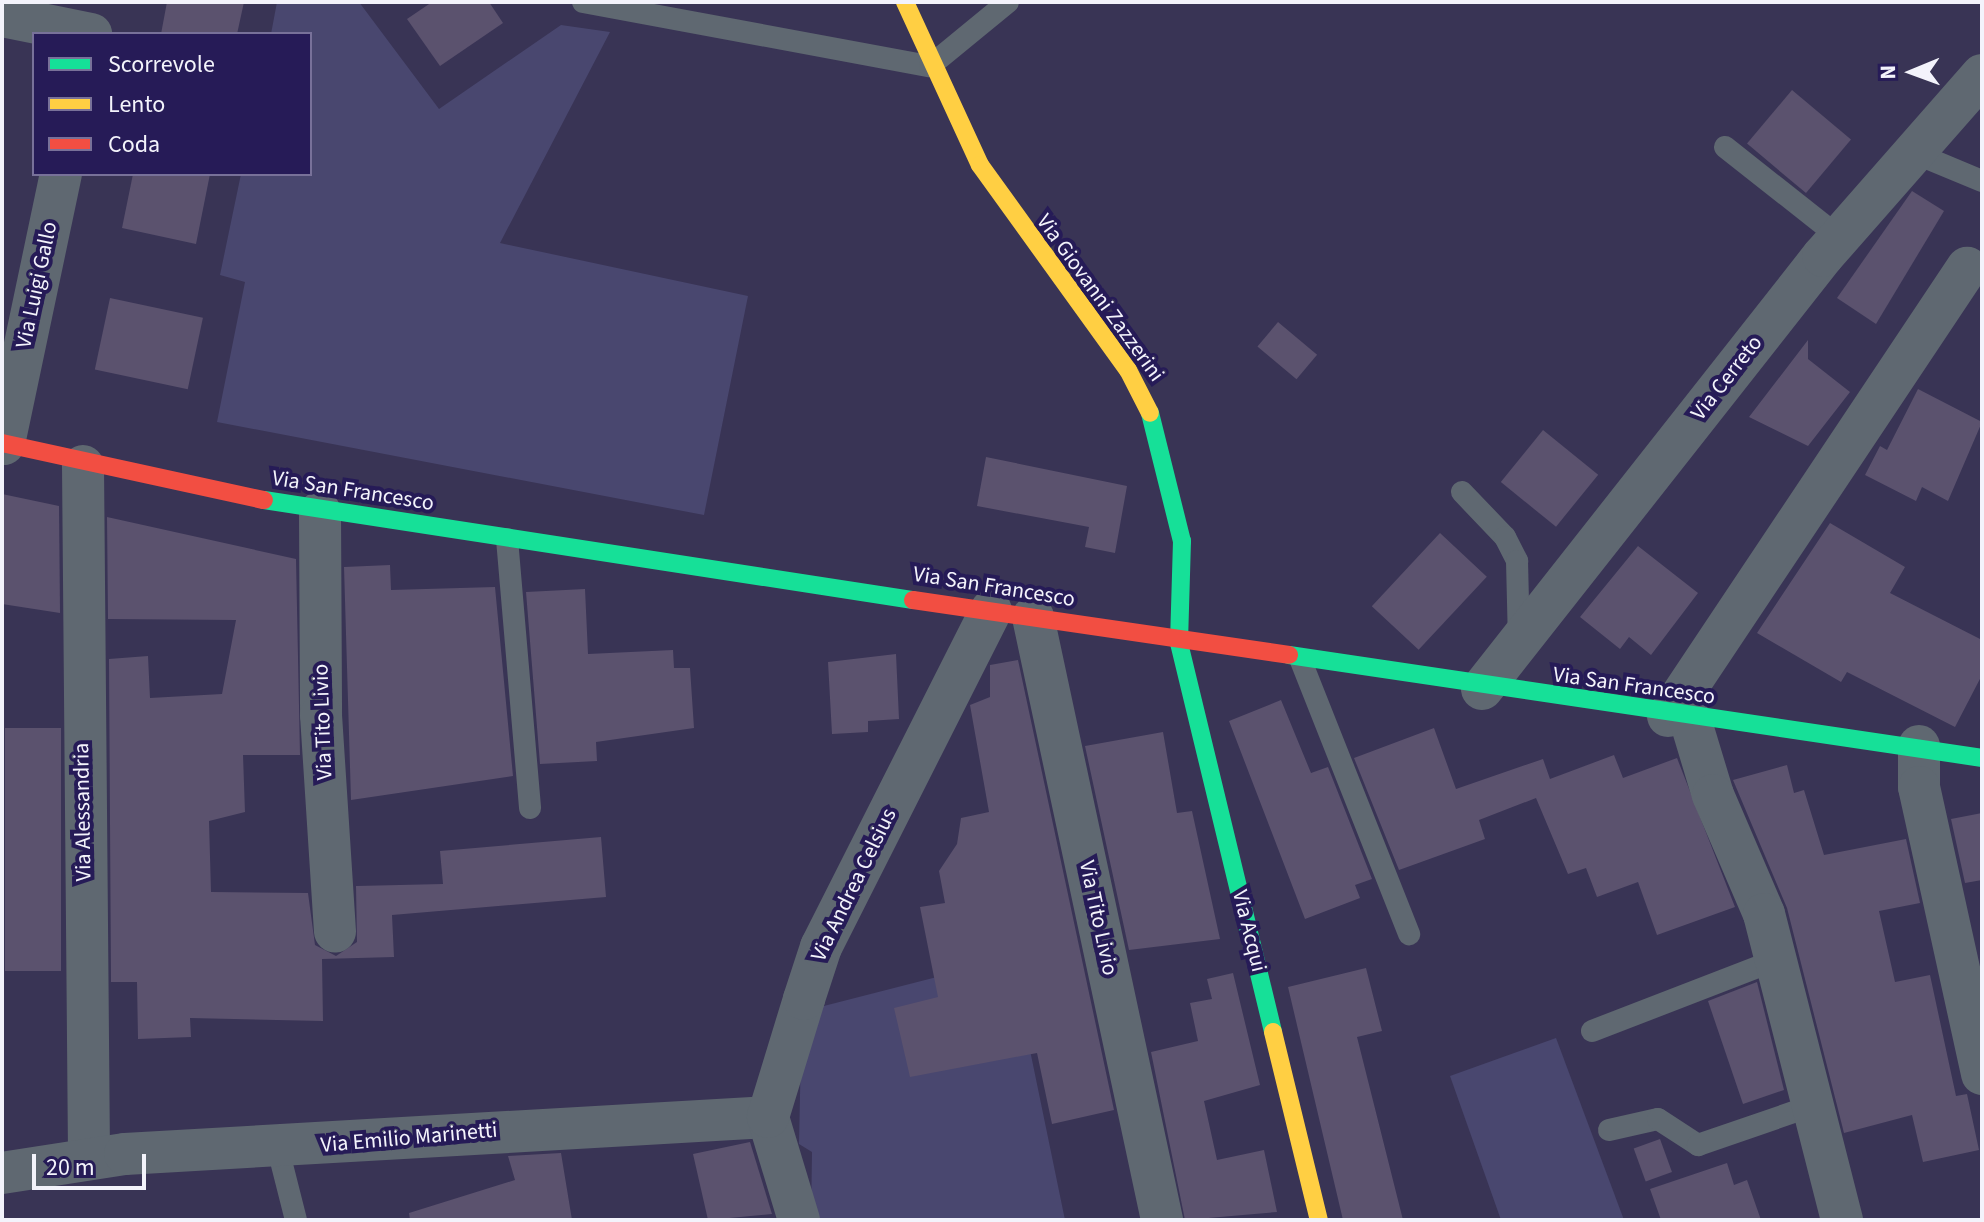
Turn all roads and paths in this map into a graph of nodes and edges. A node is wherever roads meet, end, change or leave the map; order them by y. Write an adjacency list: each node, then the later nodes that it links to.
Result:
1 (98, 2): 7 (street)
2 (583, 2): 8 (lane)
3 (1008, 2): 8 (lane)
4 (912, 6): 8 (main road, Via Giovanni Zazzerini)
5 (2, 16): 6 (street)
6 (81, 32)
7 (91, 32)
8 (930, 66): 23 (main road, Via Giovanni Zazzerini)
9 (1982, 75): 11 (street, Via Cerreto)
10 (1725, 147): 14 (lane)
11 (1917, 154): 13 (lane); 14 (street, Via Cerreto)
12 (61, 176): 16 (street, Via Luigi Gallo)
13 (1982, 181)
14 (1839, 237): 24 (street, Via Cerreto)
15 (1967, 268): 27 (street)
16 (3, 444): 17 (main road, Via San Francesco)
17 (83, 466): 19 (main road, Via San Francesco); 40 (street, Via Alessandria)
18 (1462, 492): 24 (lane)
19 (320, 512): 20 (main road, Via San Francesco); 31 (street, Via Tito Livio)
20 (507, 539): 21 (main road, Via San Francesco); 30 (lane)
21 (991, 610): 22 (main road, Via San Francesco); 37 (street, Via Andrea Celsius)
22 (1033, 617): 23 (main road, Via San Francesco); 44 (street, Via Tito Livio)
23 (1179, 643): 25 (main road, Via San Francesco); 45 (main road, Via Acqui)
24 (1520, 643): 26 (street, Via Cerreto)
25 (1301, 661): 26 (main road, Via San Francesco); 32 (lane)
26 (1482, 689): 27 (main road, Via San Francesco)
27 (1679, 718): 28 (main road, Via San Francesco); 33 (street)
28 (1919, 746): 29 (main road, Via San Francesco); 35 (street)
29 (1982, 758)
30 (530, 808)
31 (335, 932)
32 (1409, 934)
33 (1776, 960): 34 (lane); 36 (street)
34 (1592, 1031)
35 (1982, 1074)
36 (1814, 1105): 38 (lane); 46 (street)
37 (768, 1117): 39 (street, Via Emilio Marinetti); 43 (street)
38 (1609, 1130)
39 (278, 1149): 40 (street, Via Emilio Marinetti); 42 (lane)
40 (89, 1158): 41 (street, Via Emilio Marinetti)
41 (2, 1173)
42 (296, 1220)
43 (799, 1220)
44 (1162, 1220)
45 (1319, 1220)
46 (1842, 1220)

